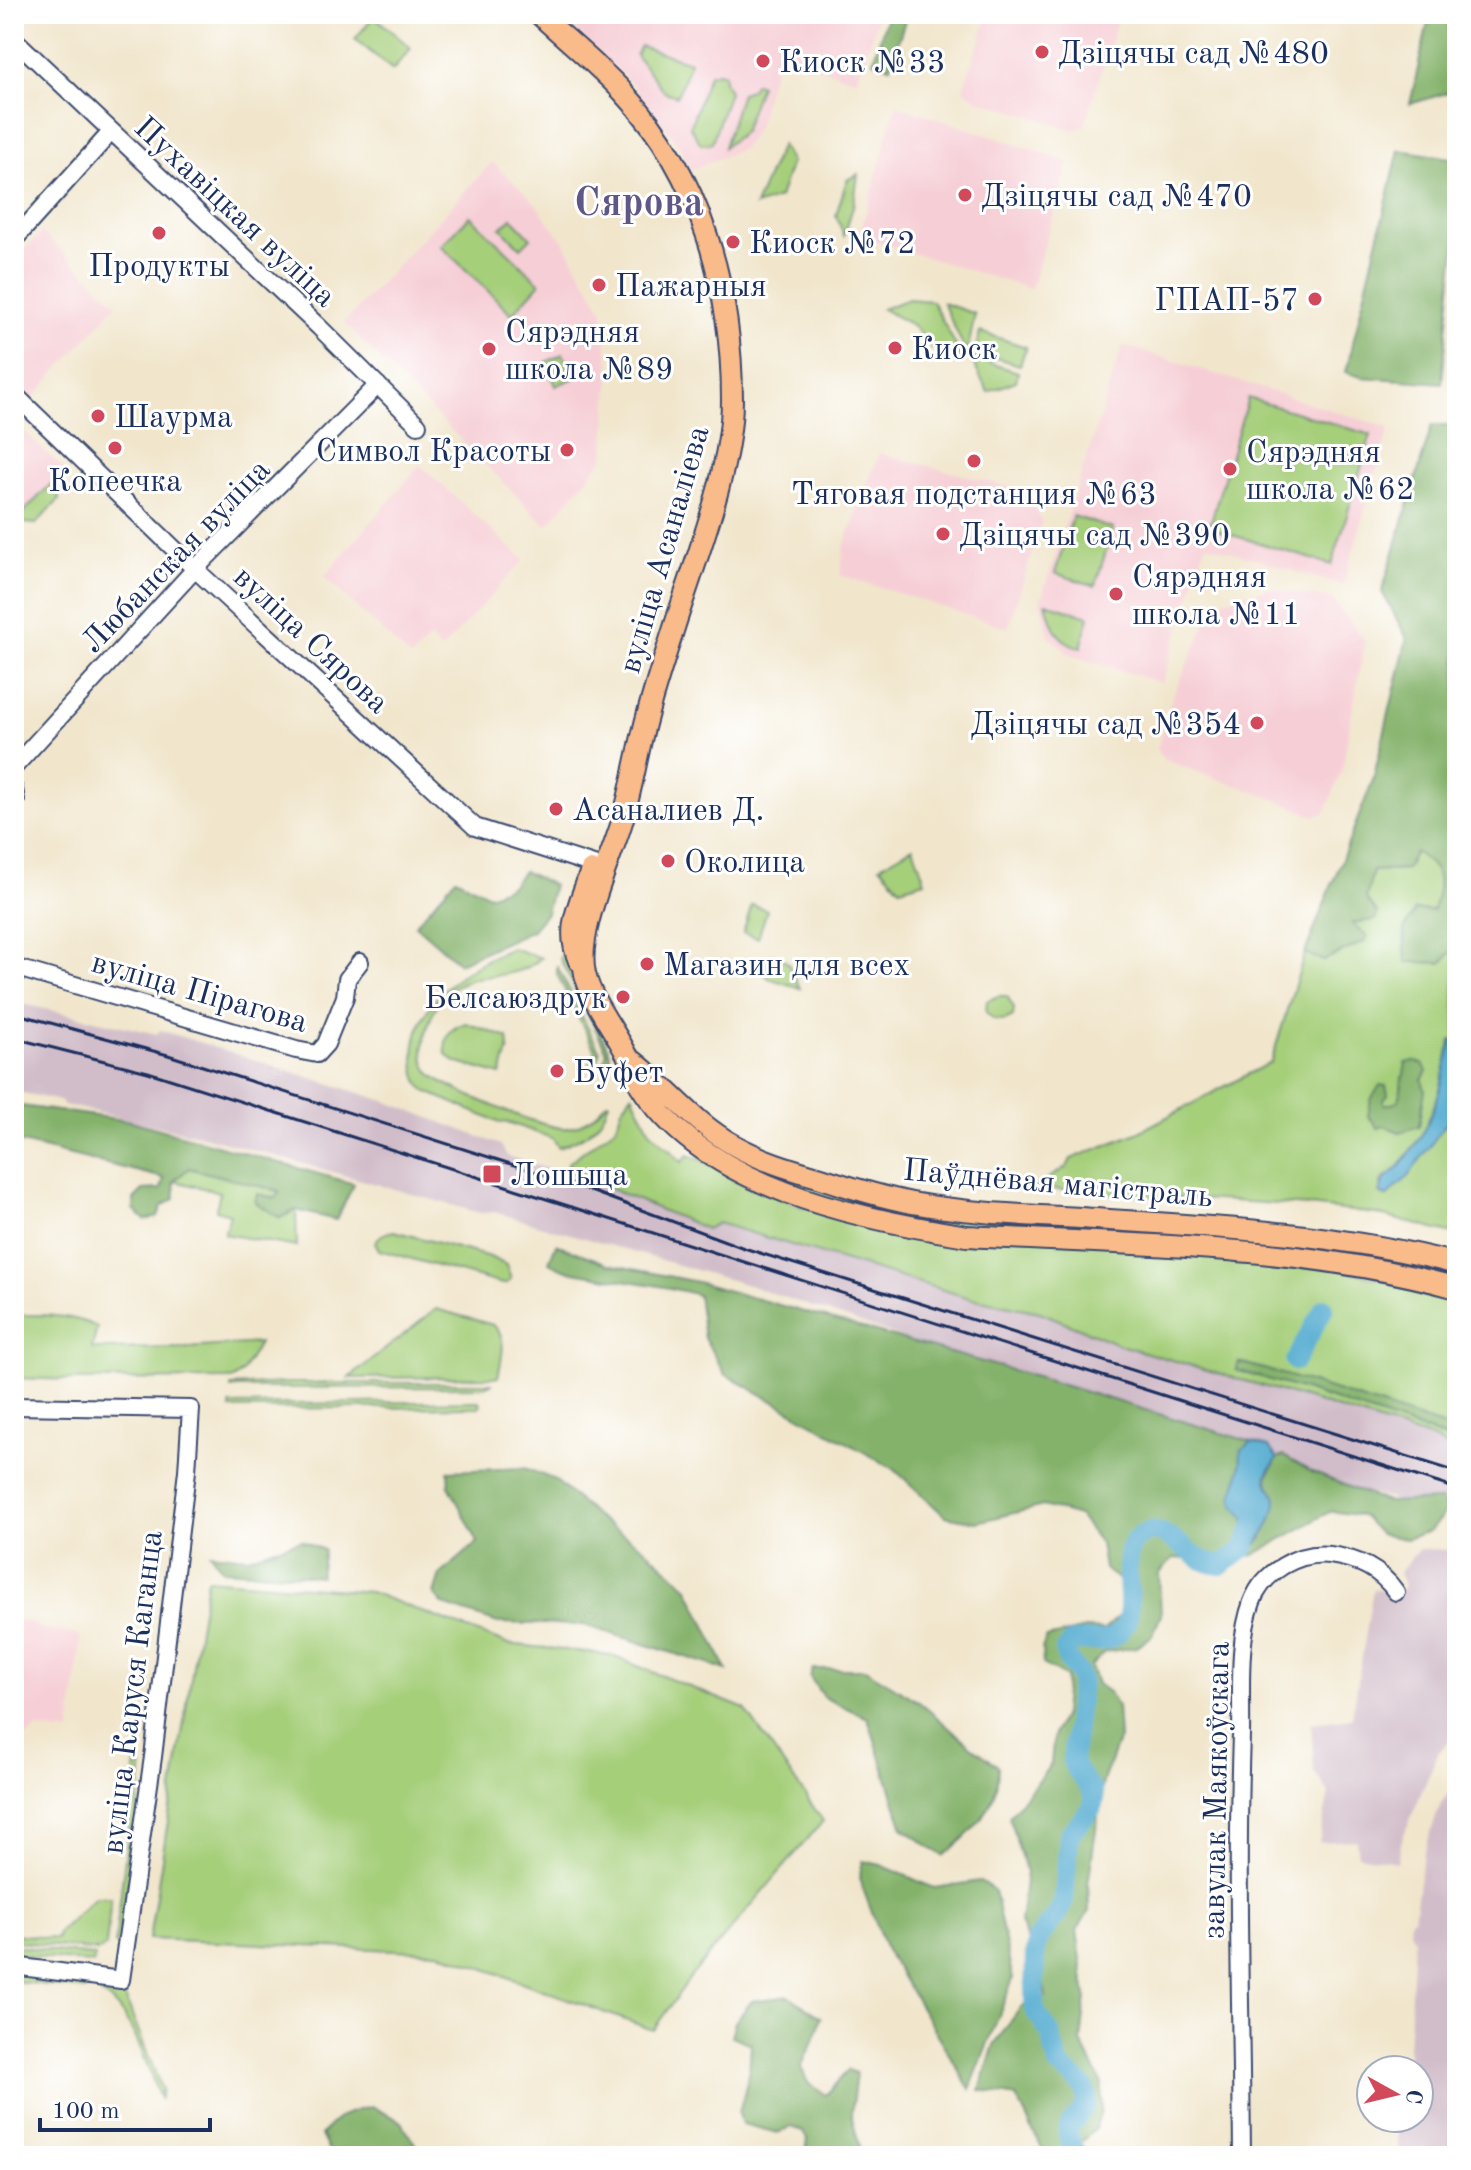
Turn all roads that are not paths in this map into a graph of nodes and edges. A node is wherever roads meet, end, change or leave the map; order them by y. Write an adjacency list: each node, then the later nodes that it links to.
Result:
1 (539, 14): 10 (main road, вуліца Асаналіева)
2 (14, 39): 3 (street, Пухавіцкая вуліца)
3 (111, 132): 4 (street); 5 (street, Пухавіцкая вуліца)
4 (14, 240)
5 (378, 385): 7 (street, Пухавіцкая вуліца); 8 (street, Любанская вуліца)
6 (14, 394): 8 (street, вуліца Сярова)
7 (418, 425)
8 (195, 569): 9 (street, Любанская вуліца); 10 (street, вуліца Сярова)
9 (14, 767)
10 (599, 867): 13 (main road, вуліца Асаналіева)
11 (360, 962): 12 (street, вуліца Пірагова)
12 (14, 967)
13 (628, 1057): 14 (main road, Паўднёвая магістраль); 15 (main road, Паўднёвая магістраль)
14 (1457, 1264)
15 (1457, 1288)
16 (14, 1406): 18 (street, вуліца Каруся Каганца)
17 (1396, 1592): 19 (street, завулак Маякоўскага)
18 (14, 1966)
19 (1242, 2156)

